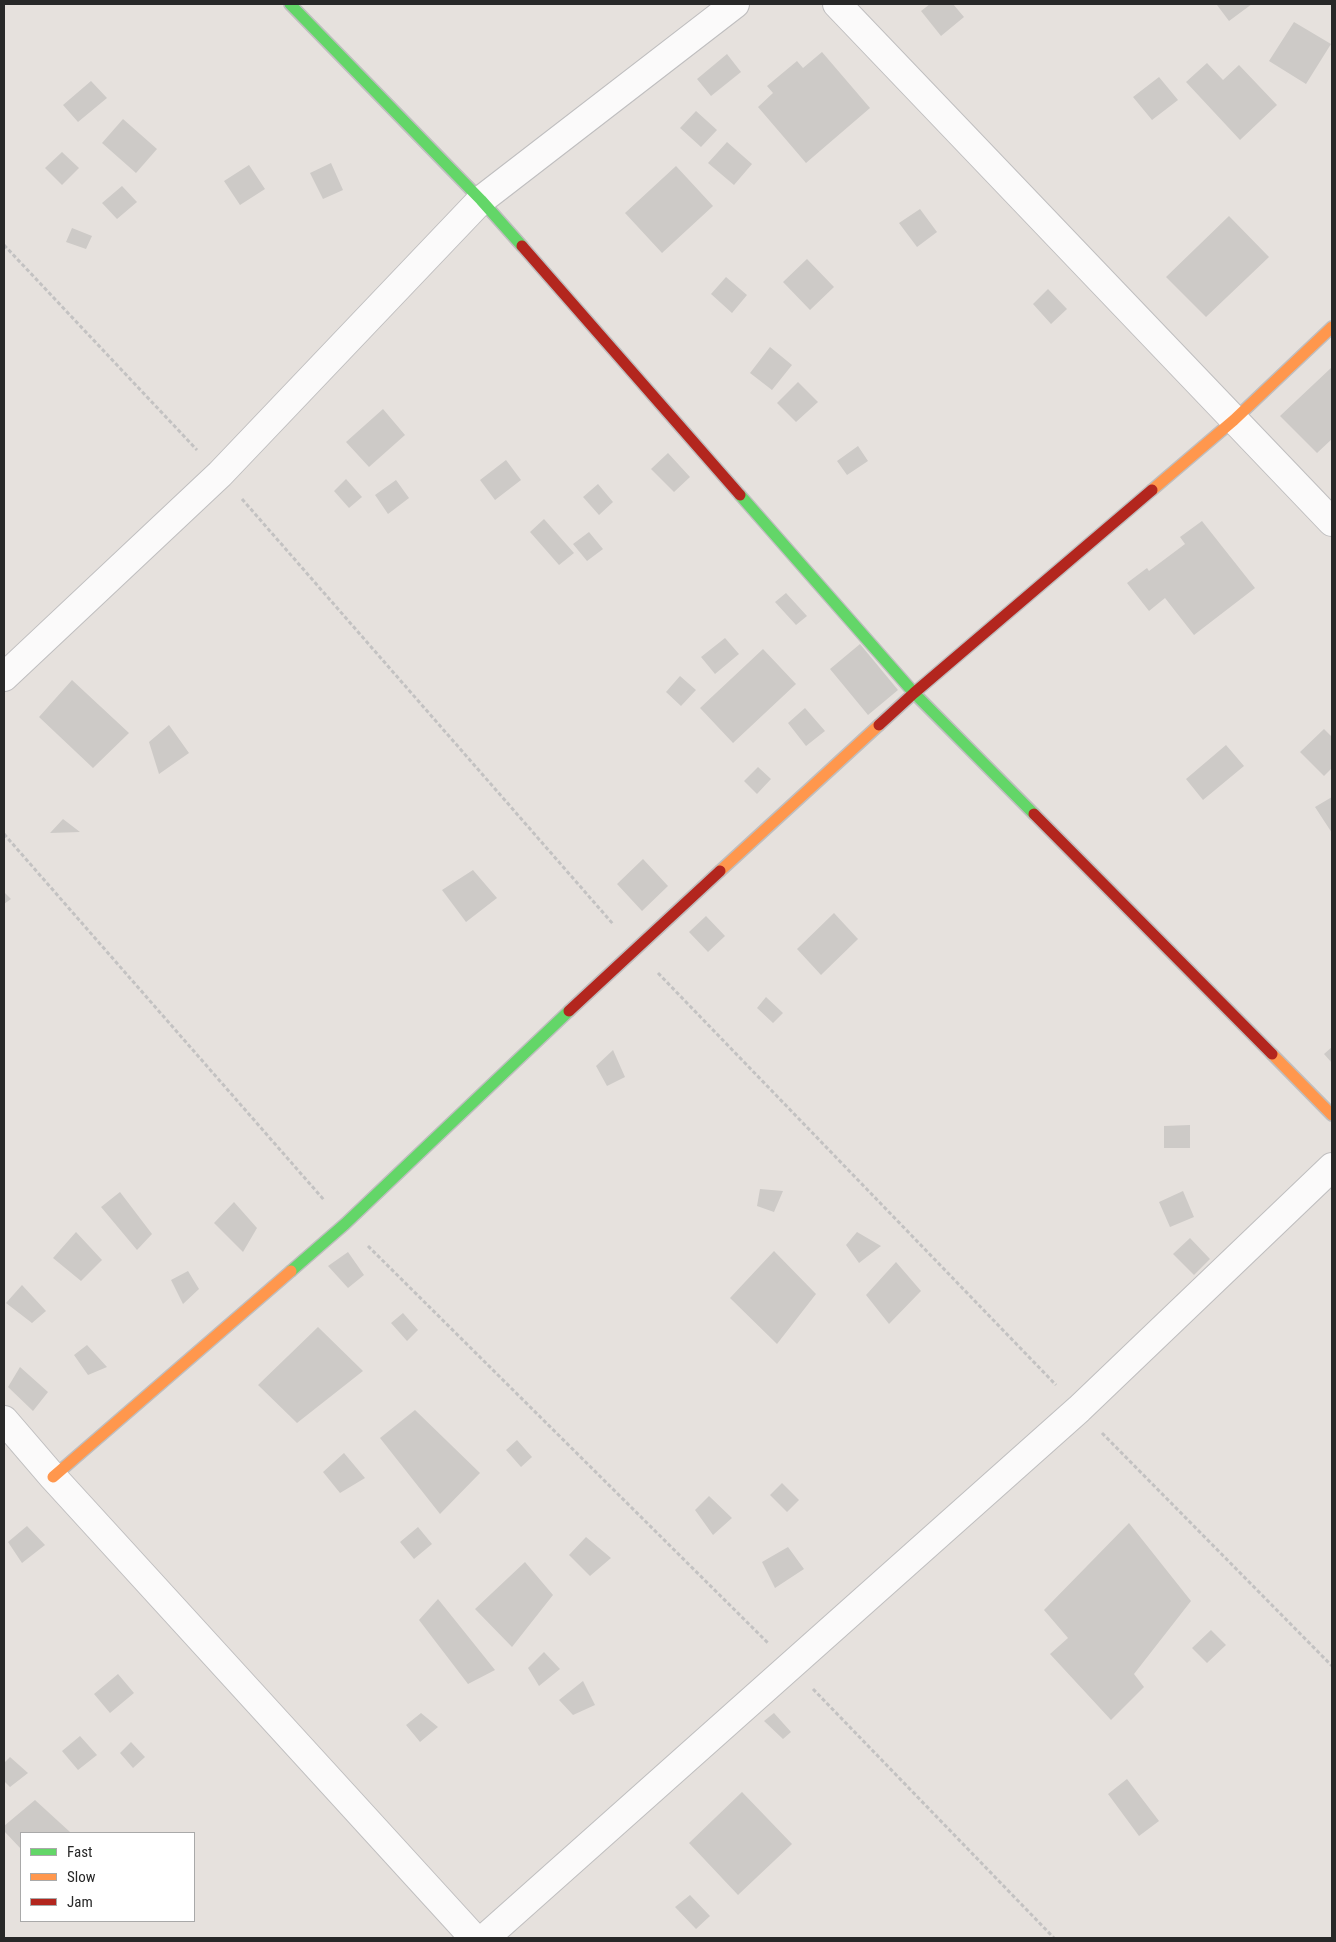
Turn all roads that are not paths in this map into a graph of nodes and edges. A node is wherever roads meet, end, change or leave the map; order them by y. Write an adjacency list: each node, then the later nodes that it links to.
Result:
1 (290, 4): 4 (street)
2 (735, 4): 4 (street)
3 (837, 4): 6 (street)
4 (481, 200): 8 (street); 9 (street)
5 (1332, 327): 6 (street)
6 (1234, 420): 7 (street); 9 (street)
7 (1332, 522)
8 (4, 677)
9 (914, 693): 10 (street); 13 (street)
10 (1332, 1115)
11 (1332, 1167): 15 (street)
12 (4, 1420): 13 (street)
13 (53, 1477): 14 (street)
14 (474, 1938)
15 (485, 1938)

